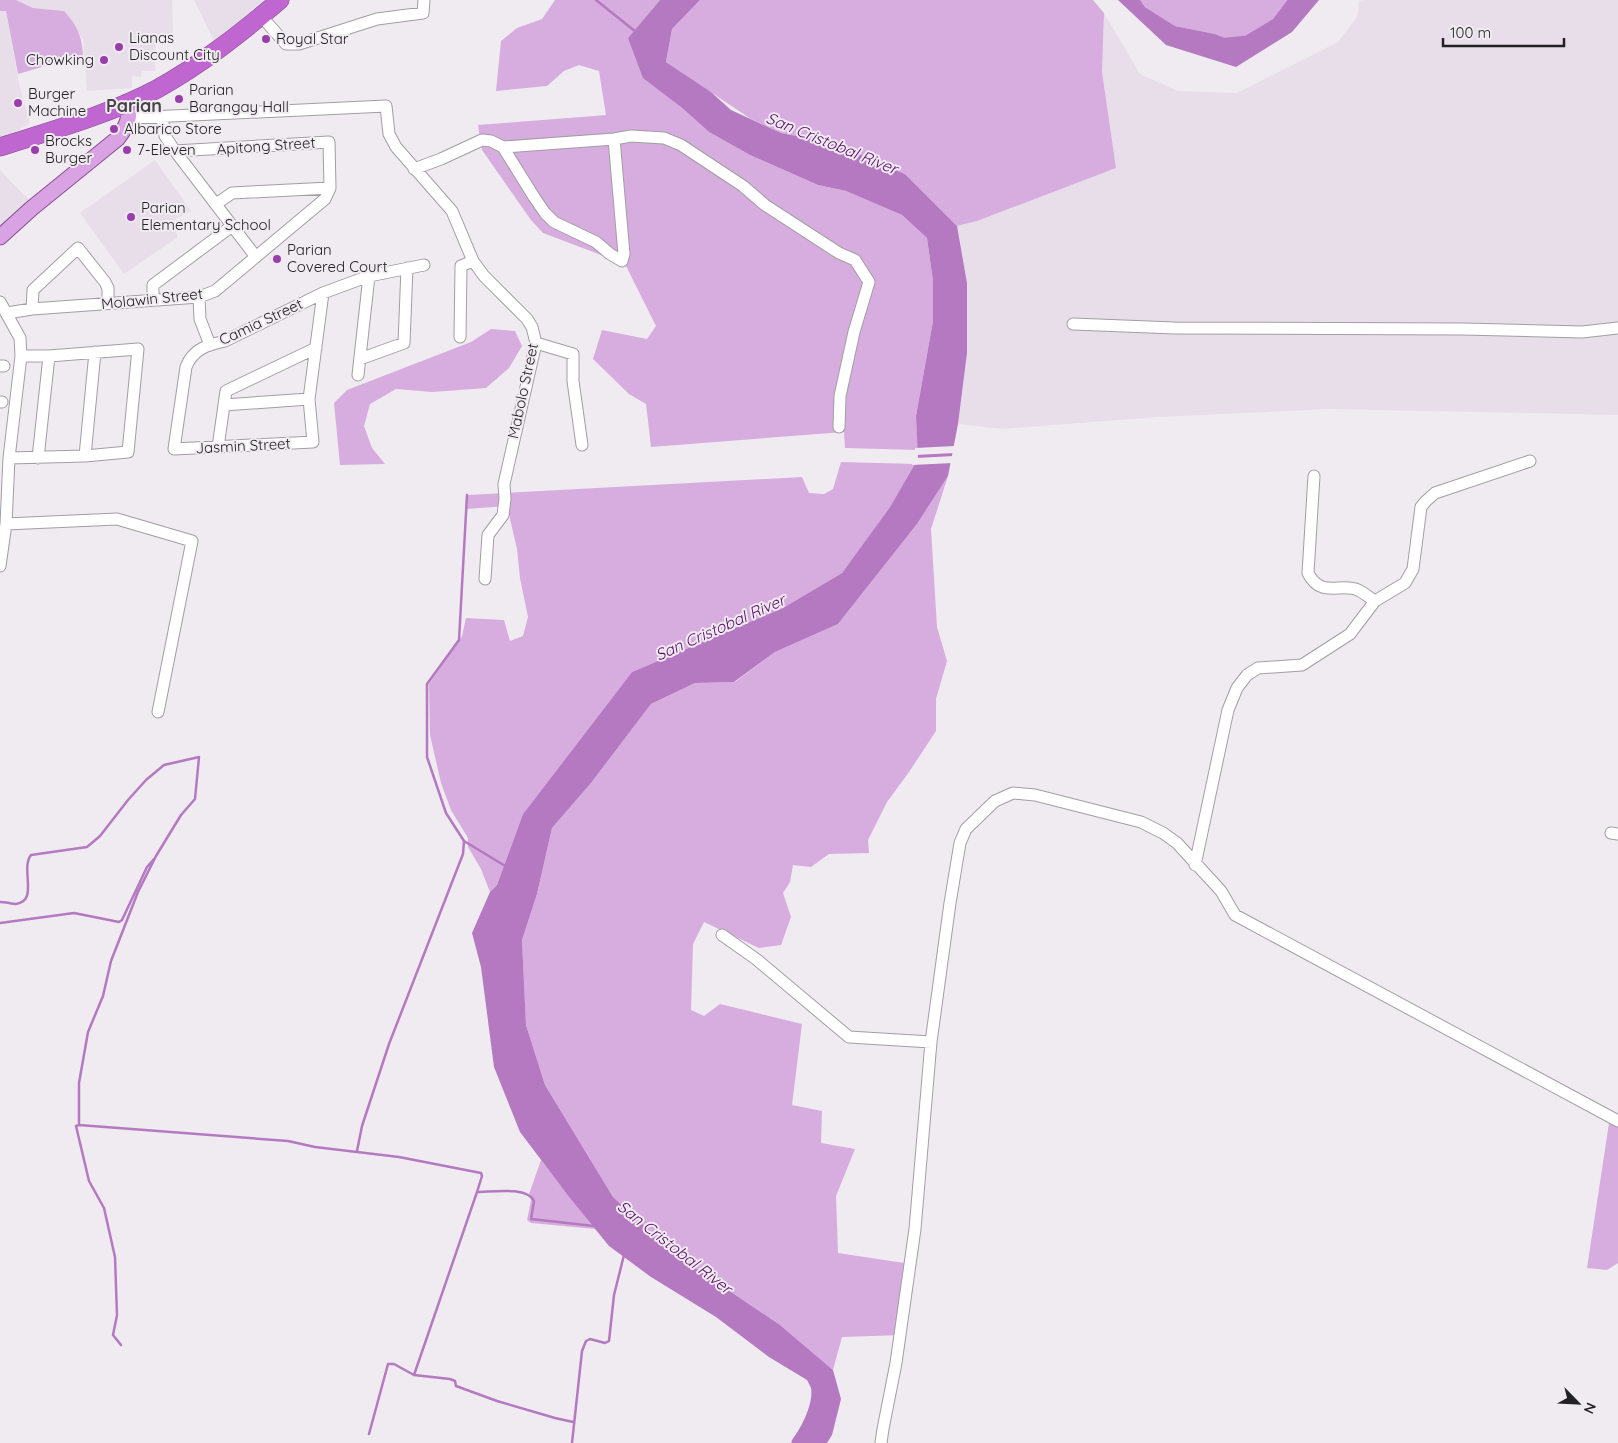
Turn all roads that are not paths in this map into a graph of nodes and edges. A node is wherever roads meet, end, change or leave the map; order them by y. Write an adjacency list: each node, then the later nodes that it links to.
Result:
1 (280, 0): 3 (highway)
2 (424, 0): 3 (street)
3 (261, 16): 4 (highway)
4 (128, 110): 5 (street, Mabolo Street); 7 (highway); 15 (main road)
5 (162, 117): 9 (street); 10 (street, Mabolo Street)
6 (614, 139): 8 (street); 8 (street); 41 (street)
7 (0, 147)
8 (503, 147): 10 (street)
9 (174, 151): 11 (street, Apitong Street); 13 (street)
10 (414, 169): 17 (street, Mabolo Street)
11 (330, 188): 12 (street, Apitong Street); 13 (street)
12 (325, 199): 16 (street, Molawin Street)
13 (216, 204): 14 (street)
14 (232, 226): 16 (street); 23 (street)
15 (0, 237)
16 (256, 256): 22 (street, Molawin Street)
17 (473, 261): 30 (street); 31 (street, Mabolo Street)
18 (424, 265): 19 (street, Camia Street)
19 (407, 268): 20 (street, Camia Street); 37 (street)
20 (370, 276): 21 (street, Camia Street); 37 (street)
21 (323, 293): 32 (street, Camia Street); 33 (street)
22 (199, 296): 23 (street, Molawin Street); 32 (street)
23 (153, 300): 25 (street, Molawin Street)
24 (0, 302): 27 (street)
25 (108, 303): 26 (street, Molawin Street); 26 (street)
26 (32, 309): 27 (street, Molawin Street)
27 (7, 313): 35 (street)
28 (1073, 324): 29 (street)
29 (1618, 328)
30 (460, 337)
31 (536, 343): 42 (street); 52 (street, Mabolo Street)
32 (210, 344): 44 (street, Camia Street)
33 (316, 348): 39 (street); 40 (street)
34 (95, 352): 36 (street); 45 (street); 45 (street)
35 (21, 356): 36 (street); 46 (street)
36 (49, 356): 47 (street)
37 (360, 359): 38 (street)
38 (358, 375)
39 (309, 399): 40 (street); 43 (street, Jasmin Street)
40 (224, 405): 43 (street)
41 (839, 427)
42 (582, 445)
43 (218, 448): 44 (street, Jasmin Street)
44 (174, 449)
45 (85, 456): 47 (street)
46 (10, 458): 47 (street); 50 (street)
47 (38, 458)
48 (1530, 461): 53 (street)
49 (1314, 476): 53 (street)
50 (6, 524): 51 (street); 54 (street)
51 (0, 566)
52 (485, 579)
53 (1375, 601): 55 (street)
54 (158, 712)
55 (1195, 865): 57 (street); 58 (street)
56 (722, 935): 57 (street)
57 (931, 1042): 59 (street)
58 (1618, 1121)
59 (881, 1443)

